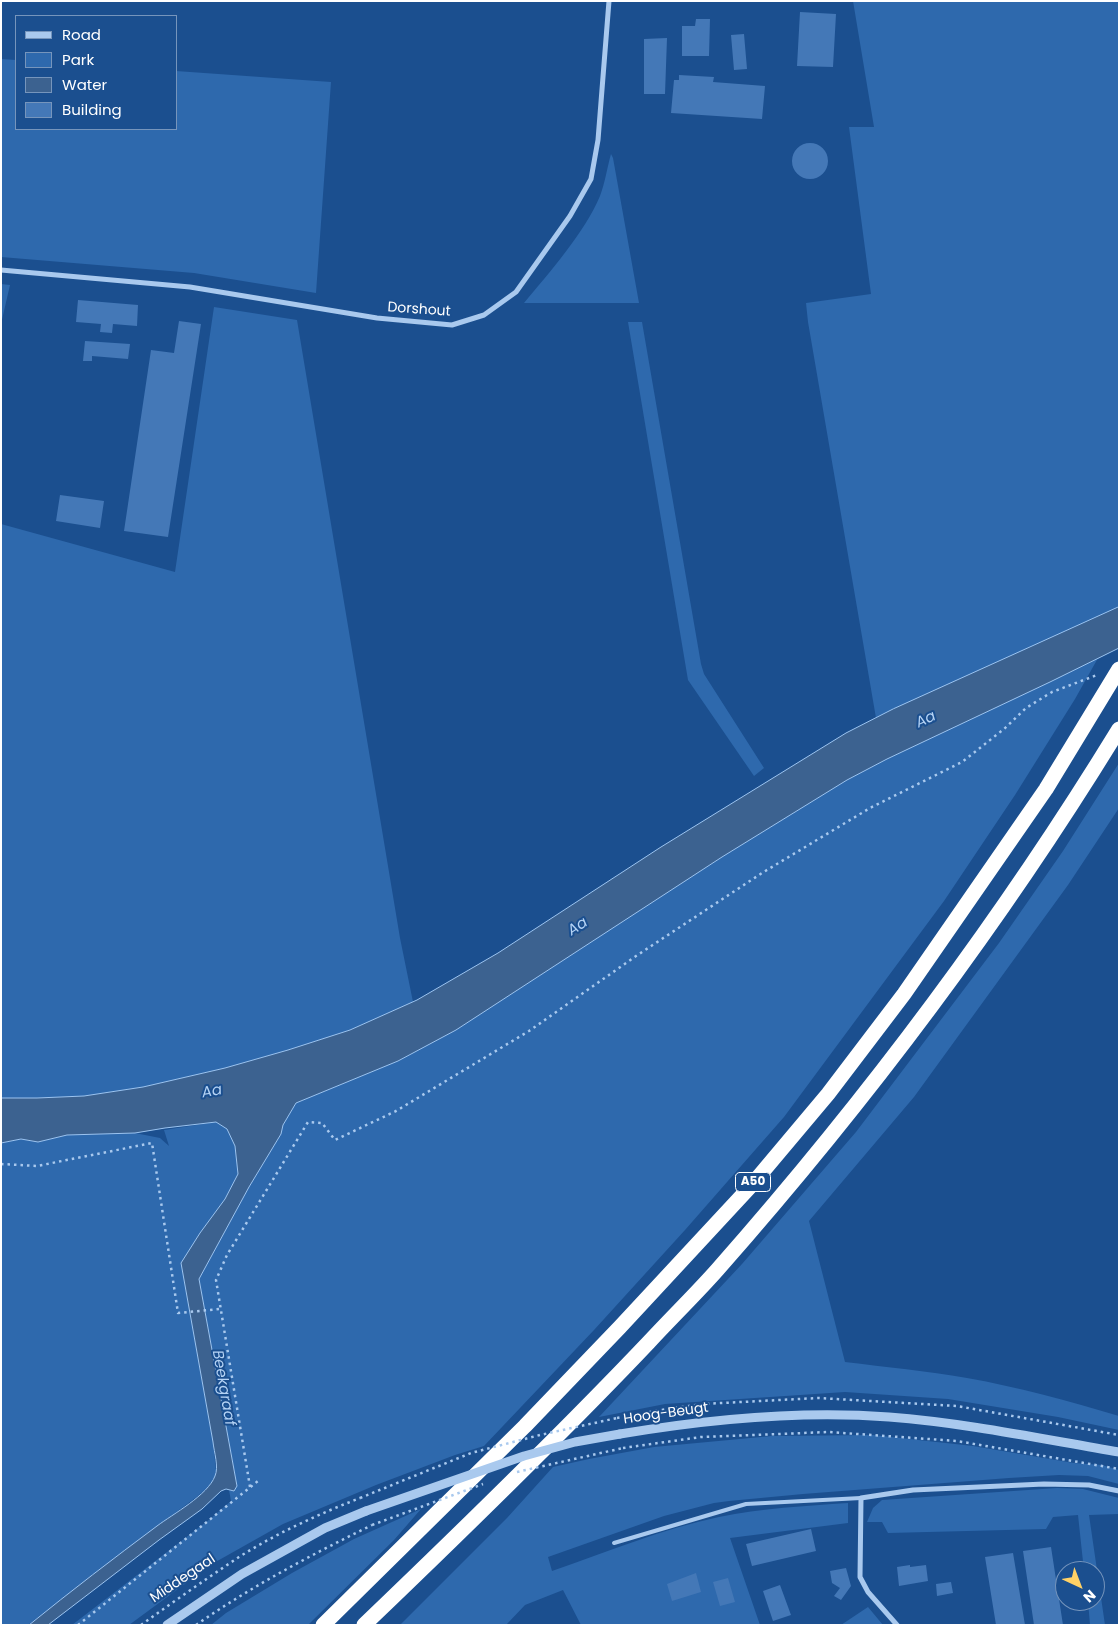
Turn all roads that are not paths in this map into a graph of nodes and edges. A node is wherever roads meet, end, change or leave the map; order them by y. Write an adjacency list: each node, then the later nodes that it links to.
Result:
1 (609, 1): 2 (street, Dorshout)
2 (1, 270)
3 (1111, 674): 11 (highway, A50)
4 (1119, 728): 12 (highway, A50)
5 (1119, 1452): 9 (street, Hoog-Beugt, bridge)
6 (1119, 1491): 7 (street)
7 (861, 1498): 8 (lane); 13 (street)
8 (614, 1543)
9 (242, 1574): 10 (street, Middegaal)
10 (167, 1625)
11 (323, 1625)
12 (364, 1625)
13 (897, 1625)

